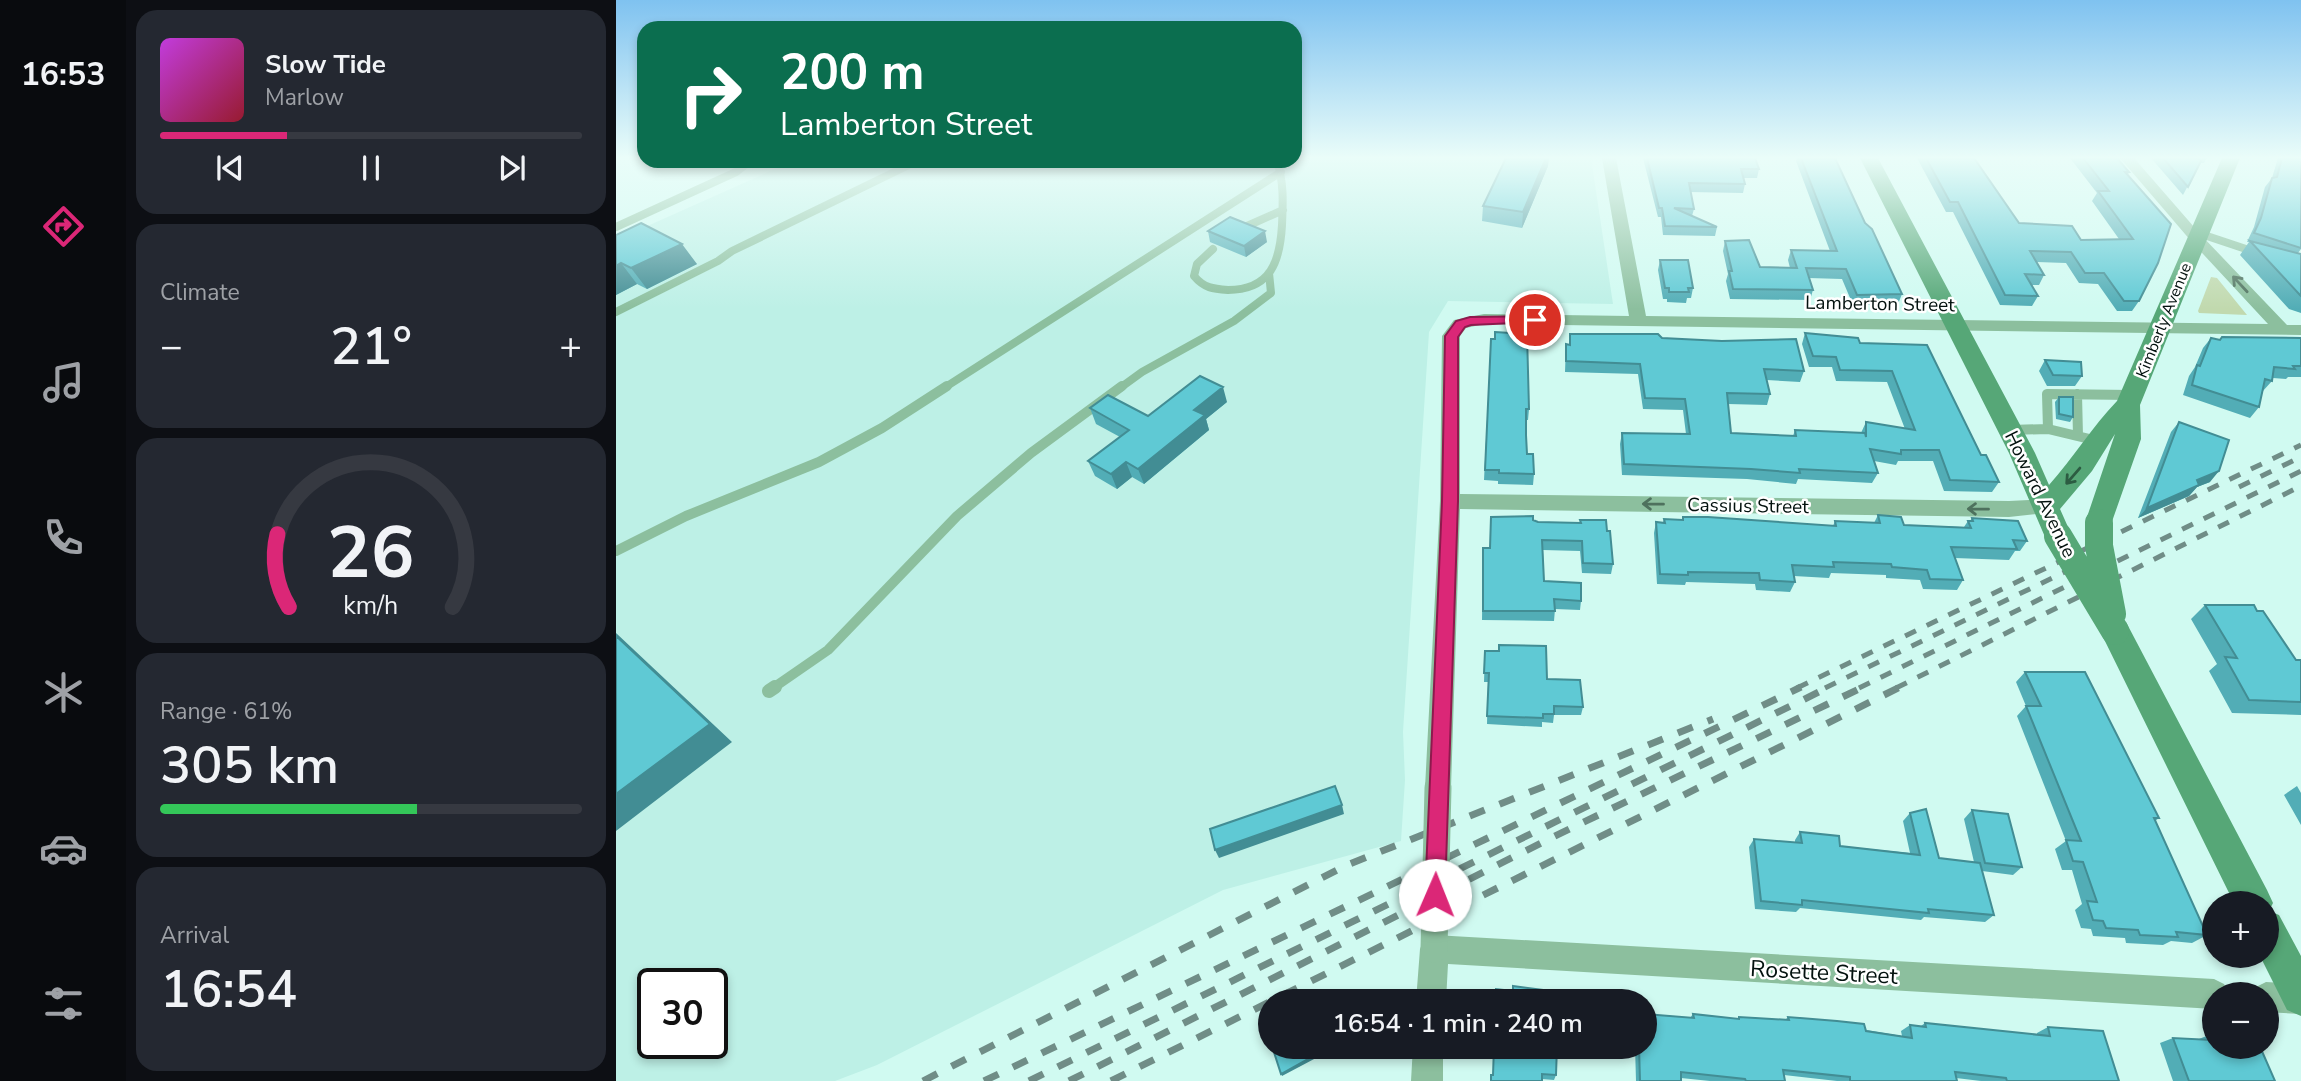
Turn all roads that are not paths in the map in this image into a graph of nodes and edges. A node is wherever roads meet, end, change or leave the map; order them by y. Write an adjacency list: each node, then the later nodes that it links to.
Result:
1 (656, 208): 10 (lane)
2 (819, 208): 15 (lane)
3 (1224, 208): 27 (lane)
4 (1618, 208): 16 (street)
5 (1895, 208): 17 (main road, Howard Avenue)
6 (2172, 208): 11 (street)
7 (2209, 208): 11 (main road, Kimberly Avenue)
8 (1283, 210): 9 (lane); 14 (lane)
9 (1247, 226)
10 (616, 227)
11 (2197, 236): 13 (lane); 18 (main road, Kimberly Avenue); 19 (street, one-way to 11)
12 (1213, 249): 14 (lane)
13 (2262, 254)
14 (1269, 274): 29 (lane)
15 (616, 312)
16 (1638, 321): 17 (street, Lamberton Street); 25 (street, Lamberton Street)
17 (1956, 325): 18 (street, Lamberton Street); 23 (main road, Howard Avenue)
18 (2161, 328): 19 (street, Lamberton Street); 21 (main road, Kimberly Avenue)
19 (2292, 330)
20 (2077, 394): 21 (lane); 22 (lane); 24 (lane)
21 (2130, 400): 24 (main road); 28 (main road, bridge)
22 (2048, 429): 23 (lane); 24 (lane)
23 (2010, 430): 26 (main road, Howard Avenue)
24 (2088, 438): 26 (main road, one-way to 26)
25 (1450, 501): 26 (street, Cassius Street, one-way to 25); 31 (street, bridge)
26 (2046, 507): 28 (main road, Howard Avenue, bridge)
27 (616, 551)
28 (2115, 631): 30 (main road, Howard Avenue)
29 (769, 691)
30 (2248, 891)
31 (1438, 952): 33 (street); 34 (street, Rosette Street)
32 (2279, 954): 36 (main road)
33 (1433, 989)
34 (2202, 993)
35 (2279, 997): 36 (street)
36 (2301, 997)
37 (1428, 1059): 38 (street)
38 (1427, 1081)

